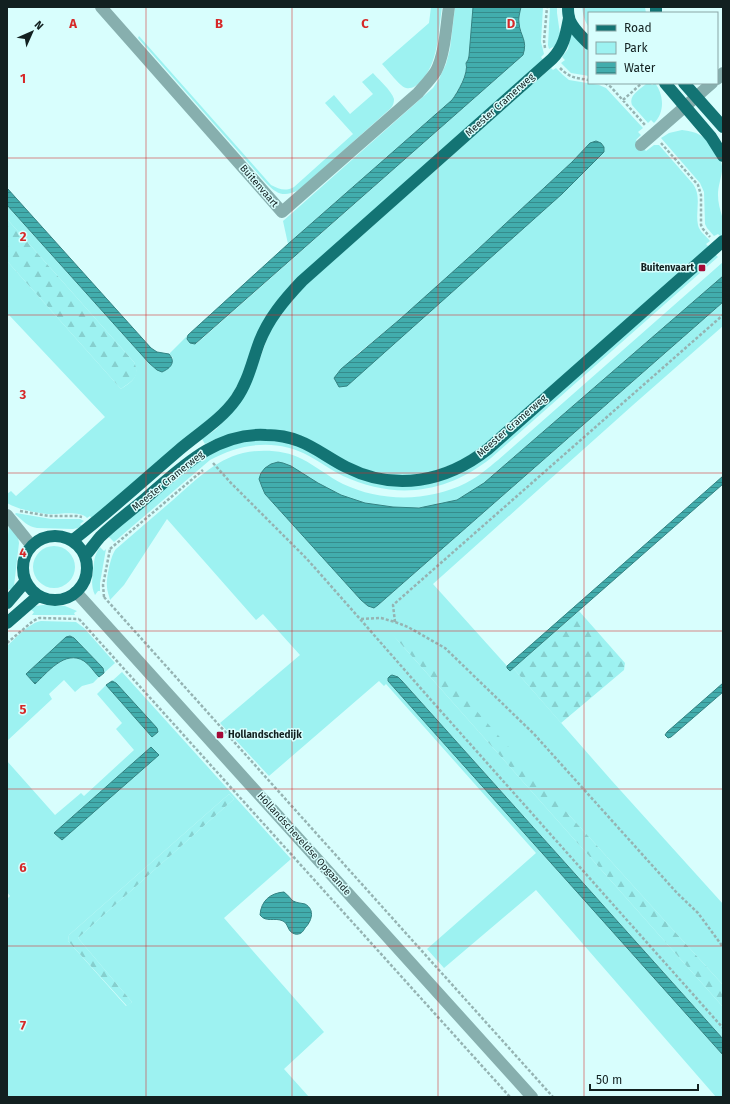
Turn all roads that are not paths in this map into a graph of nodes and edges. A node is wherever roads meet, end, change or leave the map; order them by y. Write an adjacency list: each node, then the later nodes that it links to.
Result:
1 (101, 7): 2 (street, Buitenvaart)
2 (449, 7)
3 (568, 13): 4 (main road); 15 (main road, Meester Cramerweg)
4 (588, 43)
5 (666, 84): 9 (main road)
6 (685, 84): 8 (main road)
7 (711, 84): 8 (street)
8 (696, 97): 9 (street); 10 (main road)
9 (685, 106): 11 (street); 12 (main road)
10 (723, 127)
11 (641, 145)
12 (723, 156)
13 (720, 244): 17 (main road, Meester Cramerweg)
14 (12, 513): 16 (street)
15 (72, 540): 16 (main road); 17 (main road)
16 (31, 545): 18 (main road)
17 (85, 556): 19 (main road)
18 (25, 582): 20 (main road); 21 (main road)
19 (76, 592): 20 (main road); 23 (street, Hollandscheveldse Opgaande)
20 (38, 596): 22 (main road)
21 (7, 603)
22 (7, 623)
23 (532, 1097)

